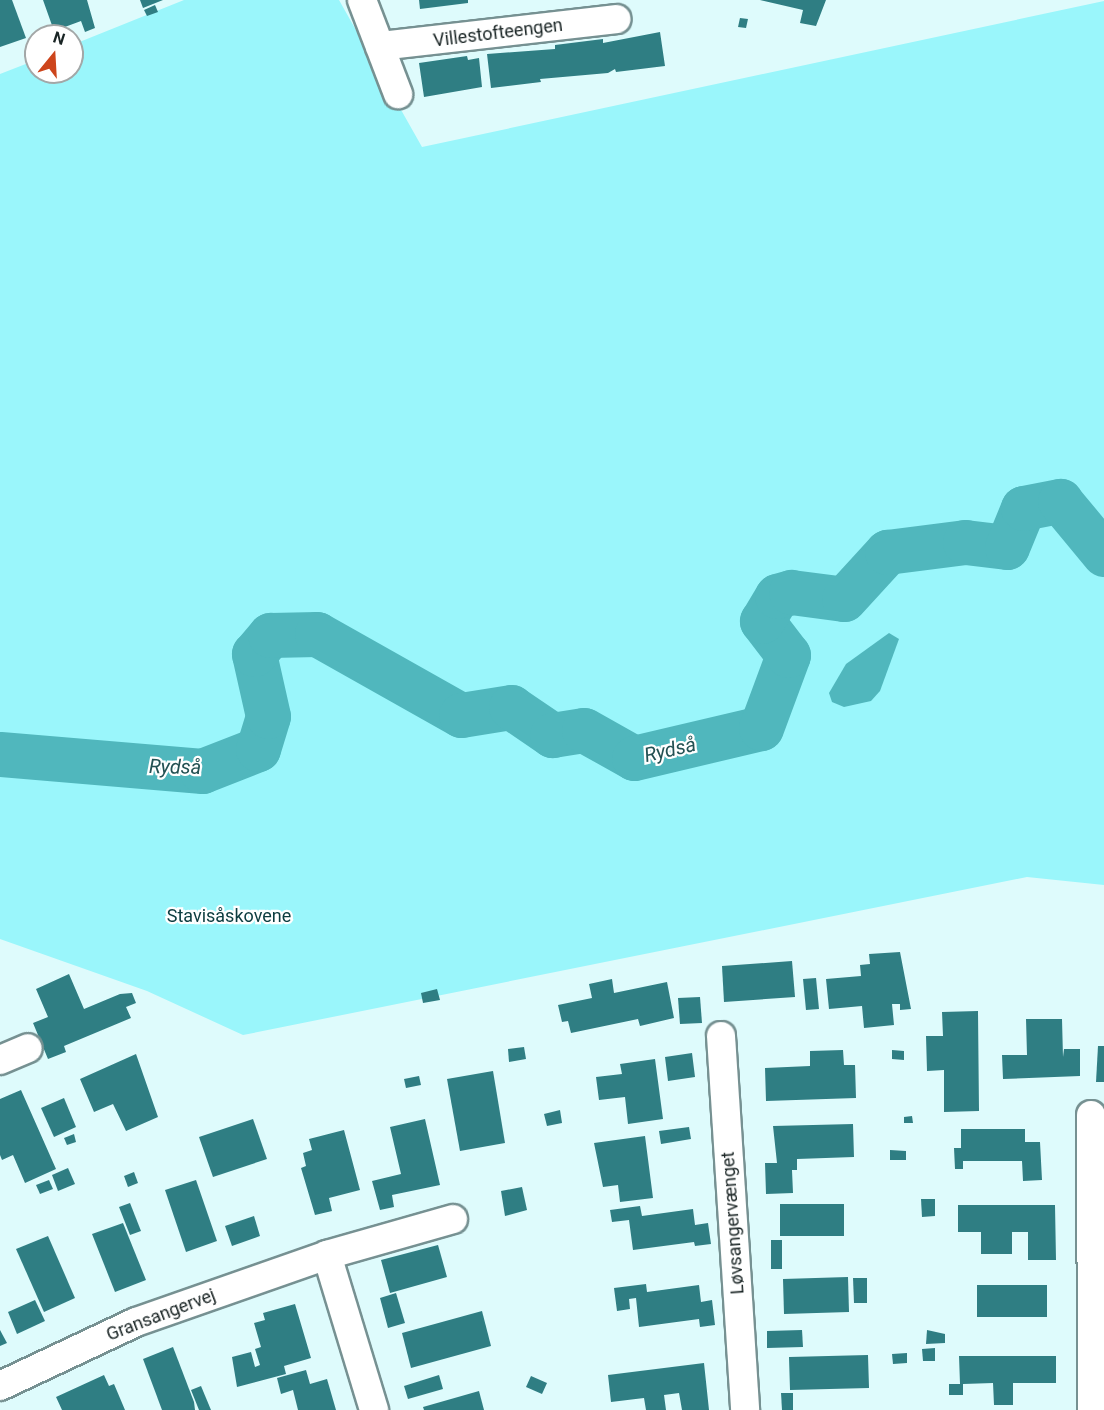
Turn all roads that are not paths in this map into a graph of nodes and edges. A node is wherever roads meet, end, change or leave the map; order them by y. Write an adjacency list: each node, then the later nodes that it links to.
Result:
1 (362, 0): 3 (street)
2 (616, 19): 3 (street, Villestofteengen)
3 (380, 46): 4 (street)
4 (398, 94)
5 (721, 1036): 13 (street, Løvsangervænget)
6 (28, 1048): 7 (street)
7 (0, 1060)
8 (1091, 1115): 14 (street)
9 (453, 1219): 10 (street, Gransangervej)
10 (327, 1255): 11 (street, Gransangervej); 12 (street)
11 (0, 1386)
12 (374, 1410)
13 (745, 1410)
14 (1092, 1410)

